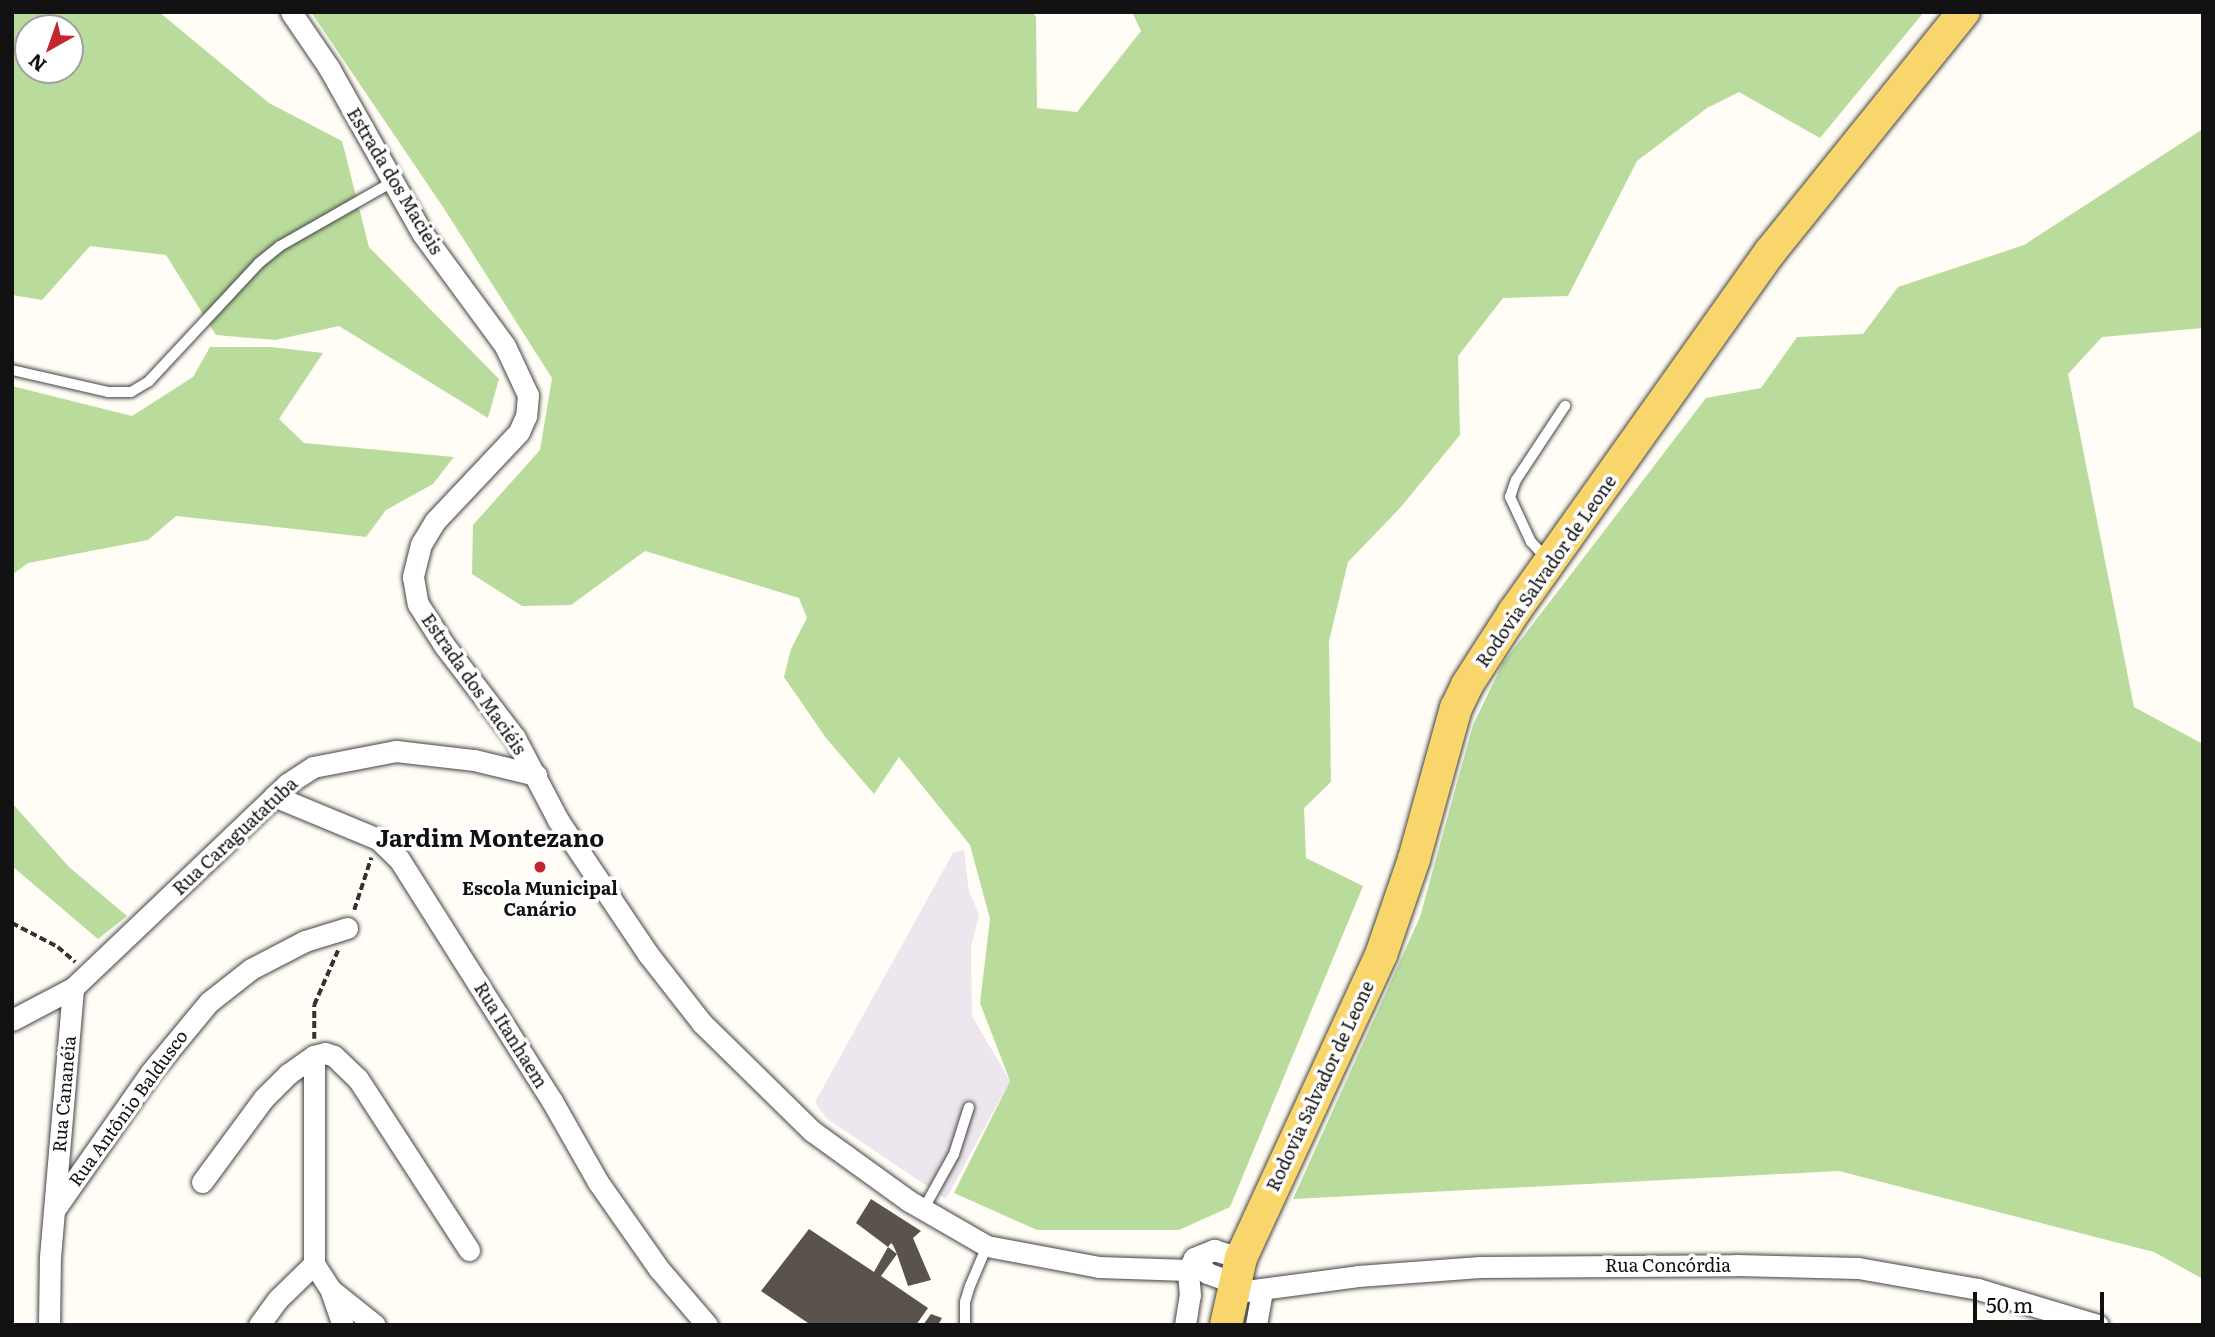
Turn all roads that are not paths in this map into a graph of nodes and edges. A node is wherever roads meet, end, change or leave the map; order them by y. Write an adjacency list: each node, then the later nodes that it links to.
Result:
1 (291, 12): 3 (street, Estrada dos Macieis)
2 (1964, 12): 7 (main road, Rodovia Salvador de Leone)
3 (394, 181): 4 (street, Estrada dos Macieis); 5 (lane)
4 (505, 346): 8 (street, Estrada dos Maciéis)
5 (12, 370)
6 (1565, 406): 7 (lane)
7 (1551, 563): 22 (main road, Rodovia Salvador de Leone)
8 (536, 775): 9 (street, Rua Caraguatatuba); 17 (street, Estrada dos Maciéis)
9 (274, 796): 11 (street, Rua Caraguatatuba); 28 (street, Rua Itanhaem)
10 (347, 928): 16 (street, Rua Antônio Baldusco)
11 (73, 988): 12 (street, Rua Caraguatatuba); 16 (street, Rua Cananéia)
12 (12, 1020)
13 (314, 1056): 15 (street); 19 (street); 20 (street)
14 (969, 1107): 17 (lane)
15 (202, 1182)
16 (55, 1209): 24 (street, Rua Cananéia)
17 (923, 1210): 18 (street, Estrada dos Maciéis)
18 (987, 1246): 21 (street, Estrada dos Maciéis); 29 (lane)
19 (469, 1250)
20 (314, 1264): 23 (street); 25 (street)
21 (1191, 1264): 22 (street, Estrada dos Maciéis); 30 (street)
22 (1242, 1281): 31 (main road, Rodovia Salvador de Leone); 32 (street); 33 (street, Rua Concórdia)
23 (331, 1290): 26 (street); 27 (street)
24 (49, 1325)
25 (259, 1325)
26 (343, 1325)
27 (374, 1325)
28 (707, 1325)
29 (965, 1325)
30 (1185, 1325)
31 (1226, 1325)
32 (1256, 1325)
33 (2098, 1325)

